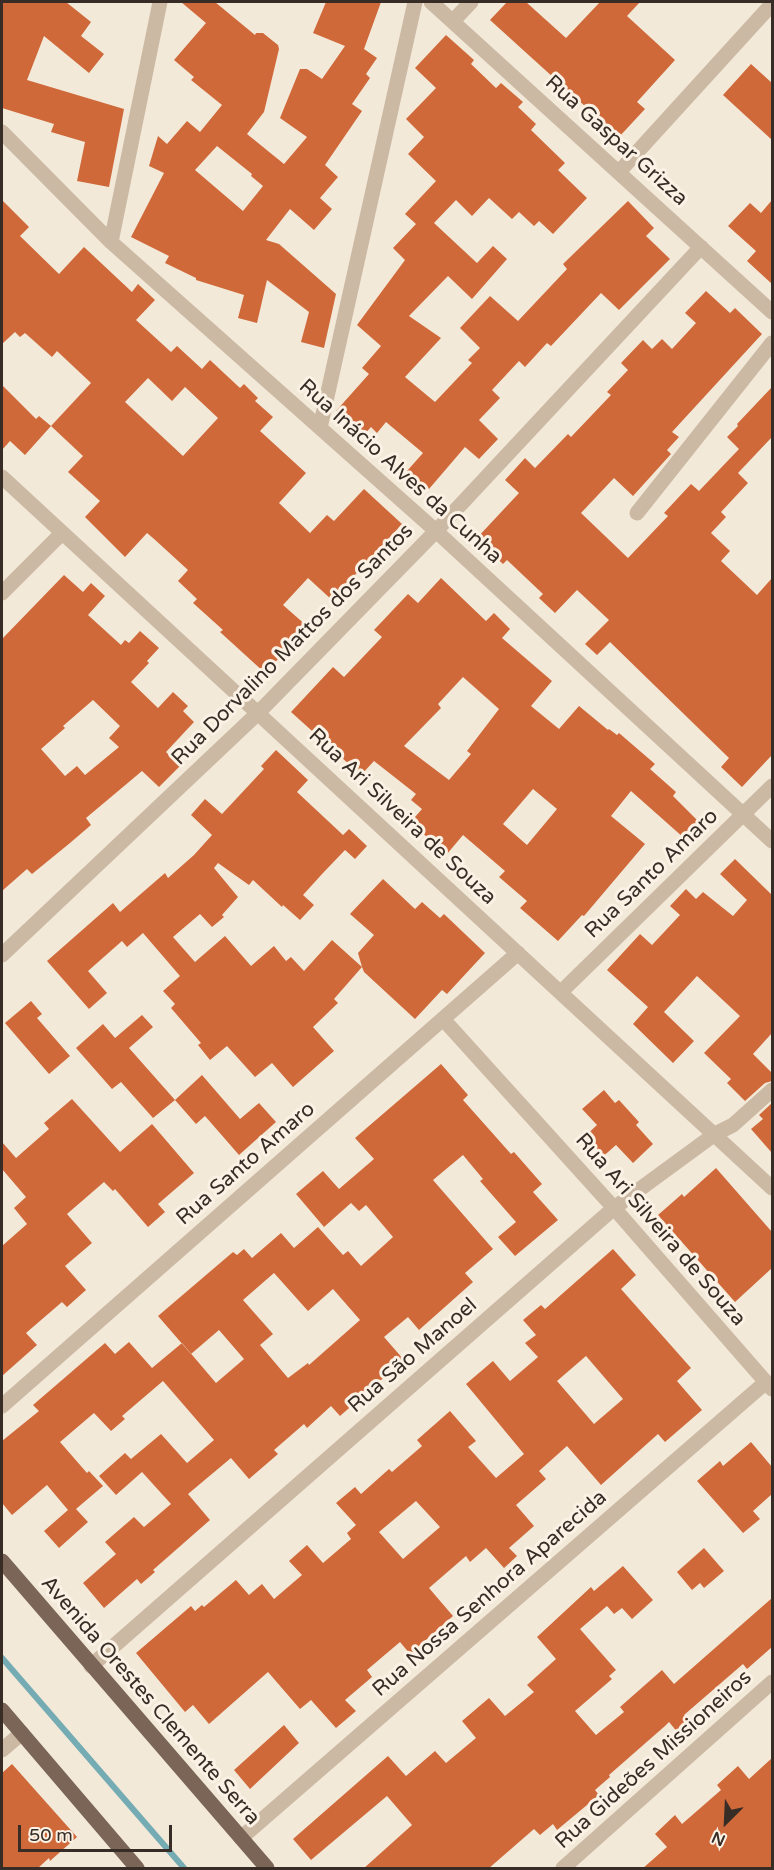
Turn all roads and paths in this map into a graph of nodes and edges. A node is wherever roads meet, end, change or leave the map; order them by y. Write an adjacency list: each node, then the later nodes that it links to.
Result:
1 (160, 2): 9 (street)
2 (415, 2): 13 (street)
3 (431, 2): 6 (street, Rua Gaspar Grizza)
4 (471, 2): 6 (street)
5 (772, 4): 8 (street)
6 (453, 21): 8 (street, Rua Gaspar Grizza)
7 (2, 132): 9 (street, Rua Inácio Alves da Cunha)
8 (619, 172): 10 (street, Rua Gaspar Grizza)
9 (111, 242): 13 (street, Rua Inácio Alves da Cunha)
10 (701, 247): 11 (street, Rua Gaspar Grizza); 16 (street, Rua Dorvalino Mattos dos Santos)
11 (772, 312)
12 (772, 343): 15 (street)
13 (320, 428): 16 (street, Rua Inácio Alves da Cunha)
14 (2, 477): 17 (street, Rua Ari Silveira de Souza)
15 (638, 513)
16 (436, 531): 19 (street, Rua Dorvalino Mattos dos Santos); 21 (street, Rua Inácio Alves da Cunha)
17 (62, 533): 18 (street); 19 (street, Rua Ari Silveira de Souza)
18 (2, 593)
19 (258, 713): 23 (street, Rua Ari Silveira de Souza); 24 (street, Rua Dorvalino Mattos dos Santos)
20 (772, 786): 21 (street, Rua Santo Amaro)
21 (744, 814): 22 (street, Rua Inácio Alves da Cunha); 25 (street, Rua Santo Amaro)
22 (772, 841)
23 (518, 953): 25 (street, Rua Ari Silveira de Souza); 26 (street, Rua Santo Amaro)
24 (2, 955)
25 (561, 992): 28 (street, Rua Ari Silveira de Souza)
26 (443, 1019): 30 (street, Rua Ari Silveira de Souza); 32 (street, Rua Santo Amaro)
27 (772, 1090): 28 (street, Rua São Manoel)
28 (715, 1134): 29 (street, Rua Ari Silveira de Souza); 30 (street, Rua São Manoel)
29 (772, 1188)
30 (614, 1208): 31 (street, Rua Ari Silveira de Souza); 34 (street, Rua São Manoel)
31 (769, 1386): 39 (street, Rua Nossa Senhora Aparecida)
32 (2, 1406)
33 (2, 1561): 34 (main road, Avenida Orestes Clemente Serra)
34 (91, 1666): 39 (main road, Avenida Orestes Clemente Serra)
35 (772, 1682): 42 (street, Rua Gideões Missioneiros)
36 (2, 1710): 37 (main road)
37 (22, 1733): 38 (street); 40 (main road)
38 (2, 1750)
39 (241, 1838): 41 (main road, Avenida Orestes Clemente Serra)
40 (137, 1869)
41 (267, 1869)
42 (563, 1869)

